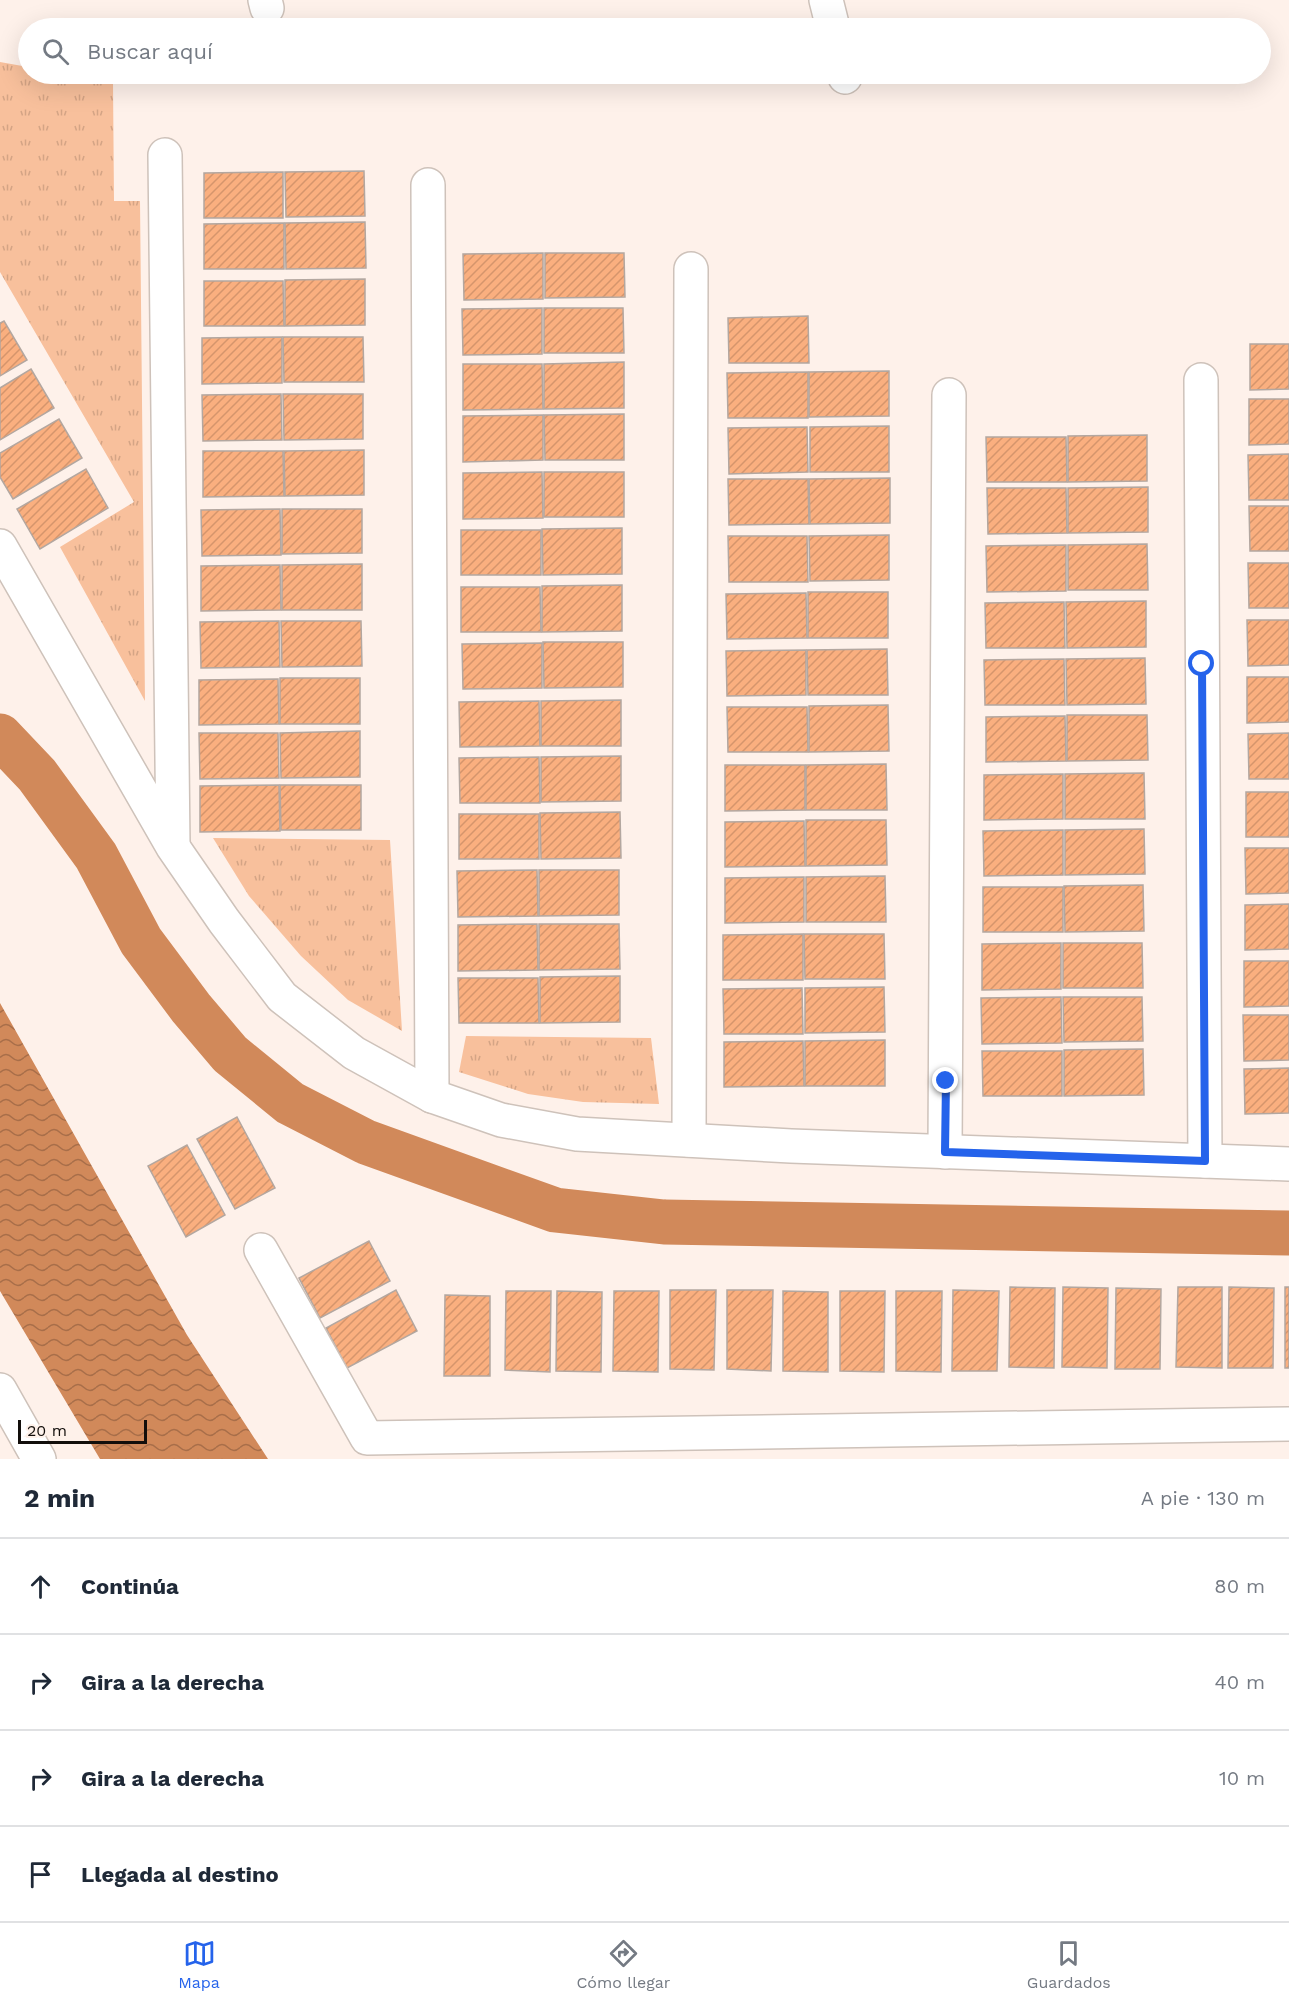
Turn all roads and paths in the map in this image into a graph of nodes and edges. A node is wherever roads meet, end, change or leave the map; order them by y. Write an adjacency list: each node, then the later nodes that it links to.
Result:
1 (826, 0): 2 (street)
2 (830, 18)
3 (165, 155): 9 (street)
4 (428, 185): 10 (street)
5 (691, 269): 11 (street)
6 (1201, 380): 13 (street)
7 (949, 395): 12 (street)
8 (0, 546): 9 (street)
9 (173, 847): 10 (street)
10 (432, 1096): 11 (street)
11 (689, 1140): 12 (street)
12 (945, 1152): 13 (street)
13 (1205, 1161): 14 (street)
14 (1289, 1164)
15 (261, 1250): 17 (street)
16 (0, 1390): 18 (street)
17 (1289, 1424)
18 (39, 1459)

